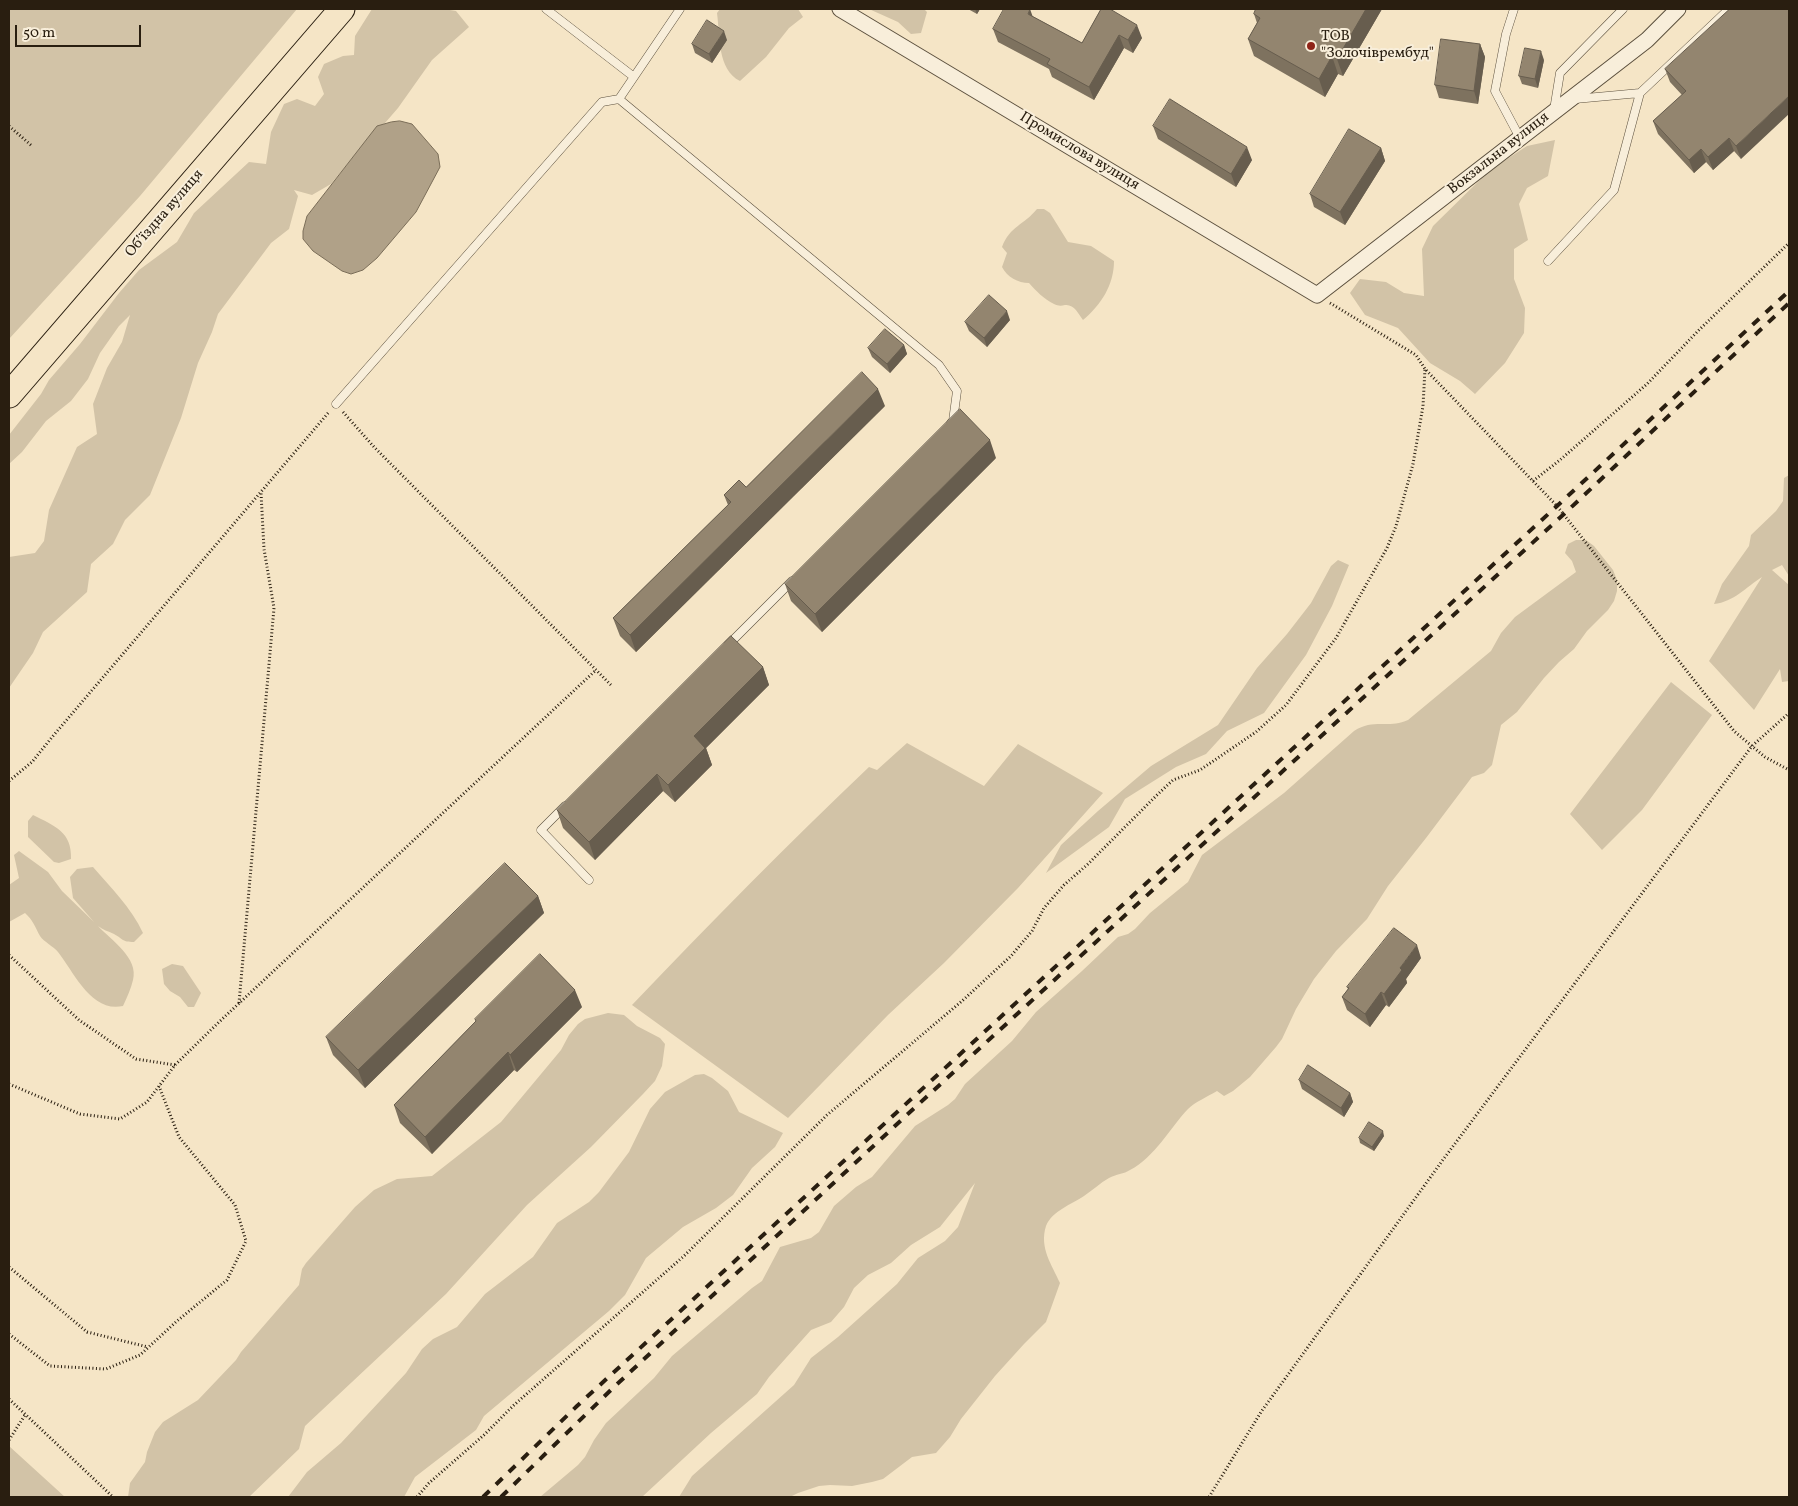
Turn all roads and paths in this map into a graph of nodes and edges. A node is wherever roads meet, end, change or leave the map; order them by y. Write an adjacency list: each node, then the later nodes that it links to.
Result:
1 (342, 9): 21 (highway, Обʼїздна вулиця)
2 (546, 9): 9 (lane)
3 (680, 9): 9 (lane)
4 (840, 9): 19 (street, Промислова вулиця)
5 (1514, 9): 15 (lane)
6 (1624, 9): 13 (lane)
7 (1678, 9): 12 (street, Вокзальна вулиця)
8 (1728, 9): 10 (lane)
9 (634, 77): 11 (lane)
10 (1640, 93): 12 (lane); 18 (lane)
11 (620, 98): 22 (lane); 23 (lane)
12 (1570, 100): 13 (street, Вокзальна вулиця)
13 (1554, 112): 15 (street, Вокзальна вулиця)
14 (9, 126): 16 (path)
15 (1520, 138): 19 (street, Вокзальна вулиця)
16 (32, 146)
17 (1789, 243): 24 (path)
18 (1548, 261)
19 (1317, 295): 20 (path)
20 (1426, 369): 24 (path); 48 (path)
21 (9, 394)
22 (336, 404): 25 (path); 28 (path)
23 (946, 428)
24 (1533, 481): 31 (path)
25 (261, 493): 33 (path); 37 (path)
26 (800, 574): 27 (lane)
27 (723, 650)
28 (596, 670): 29 (path); 37 (path)
29 (612, 686)
30 (1789, 713): 31 (path)
31 (1752, 746): 32 (path); 49 (path)
32 (1789, 770)
33 (9, 782)
34 (569, 802): 35 (lane)
35 (589, 880)
36 (9, 955): 38 (path)
37 (239, 1004): 38 (path)
38 (175, 1065): 40 (path)
39 (9, 1084): 40 (path)
40 (159, 1086): 43 (path)
41 (9, 1267): 43 (path)
42 (9, 1334): 43 (path)
43 (149, 1347)
44 (9, 1399): 45 (path)
45 (25, 1415): 46 (path); 47 (path)
46 (9, 1440)
47 (113, 1497)
48 (417, 1497)
49 (1209, 1497)

